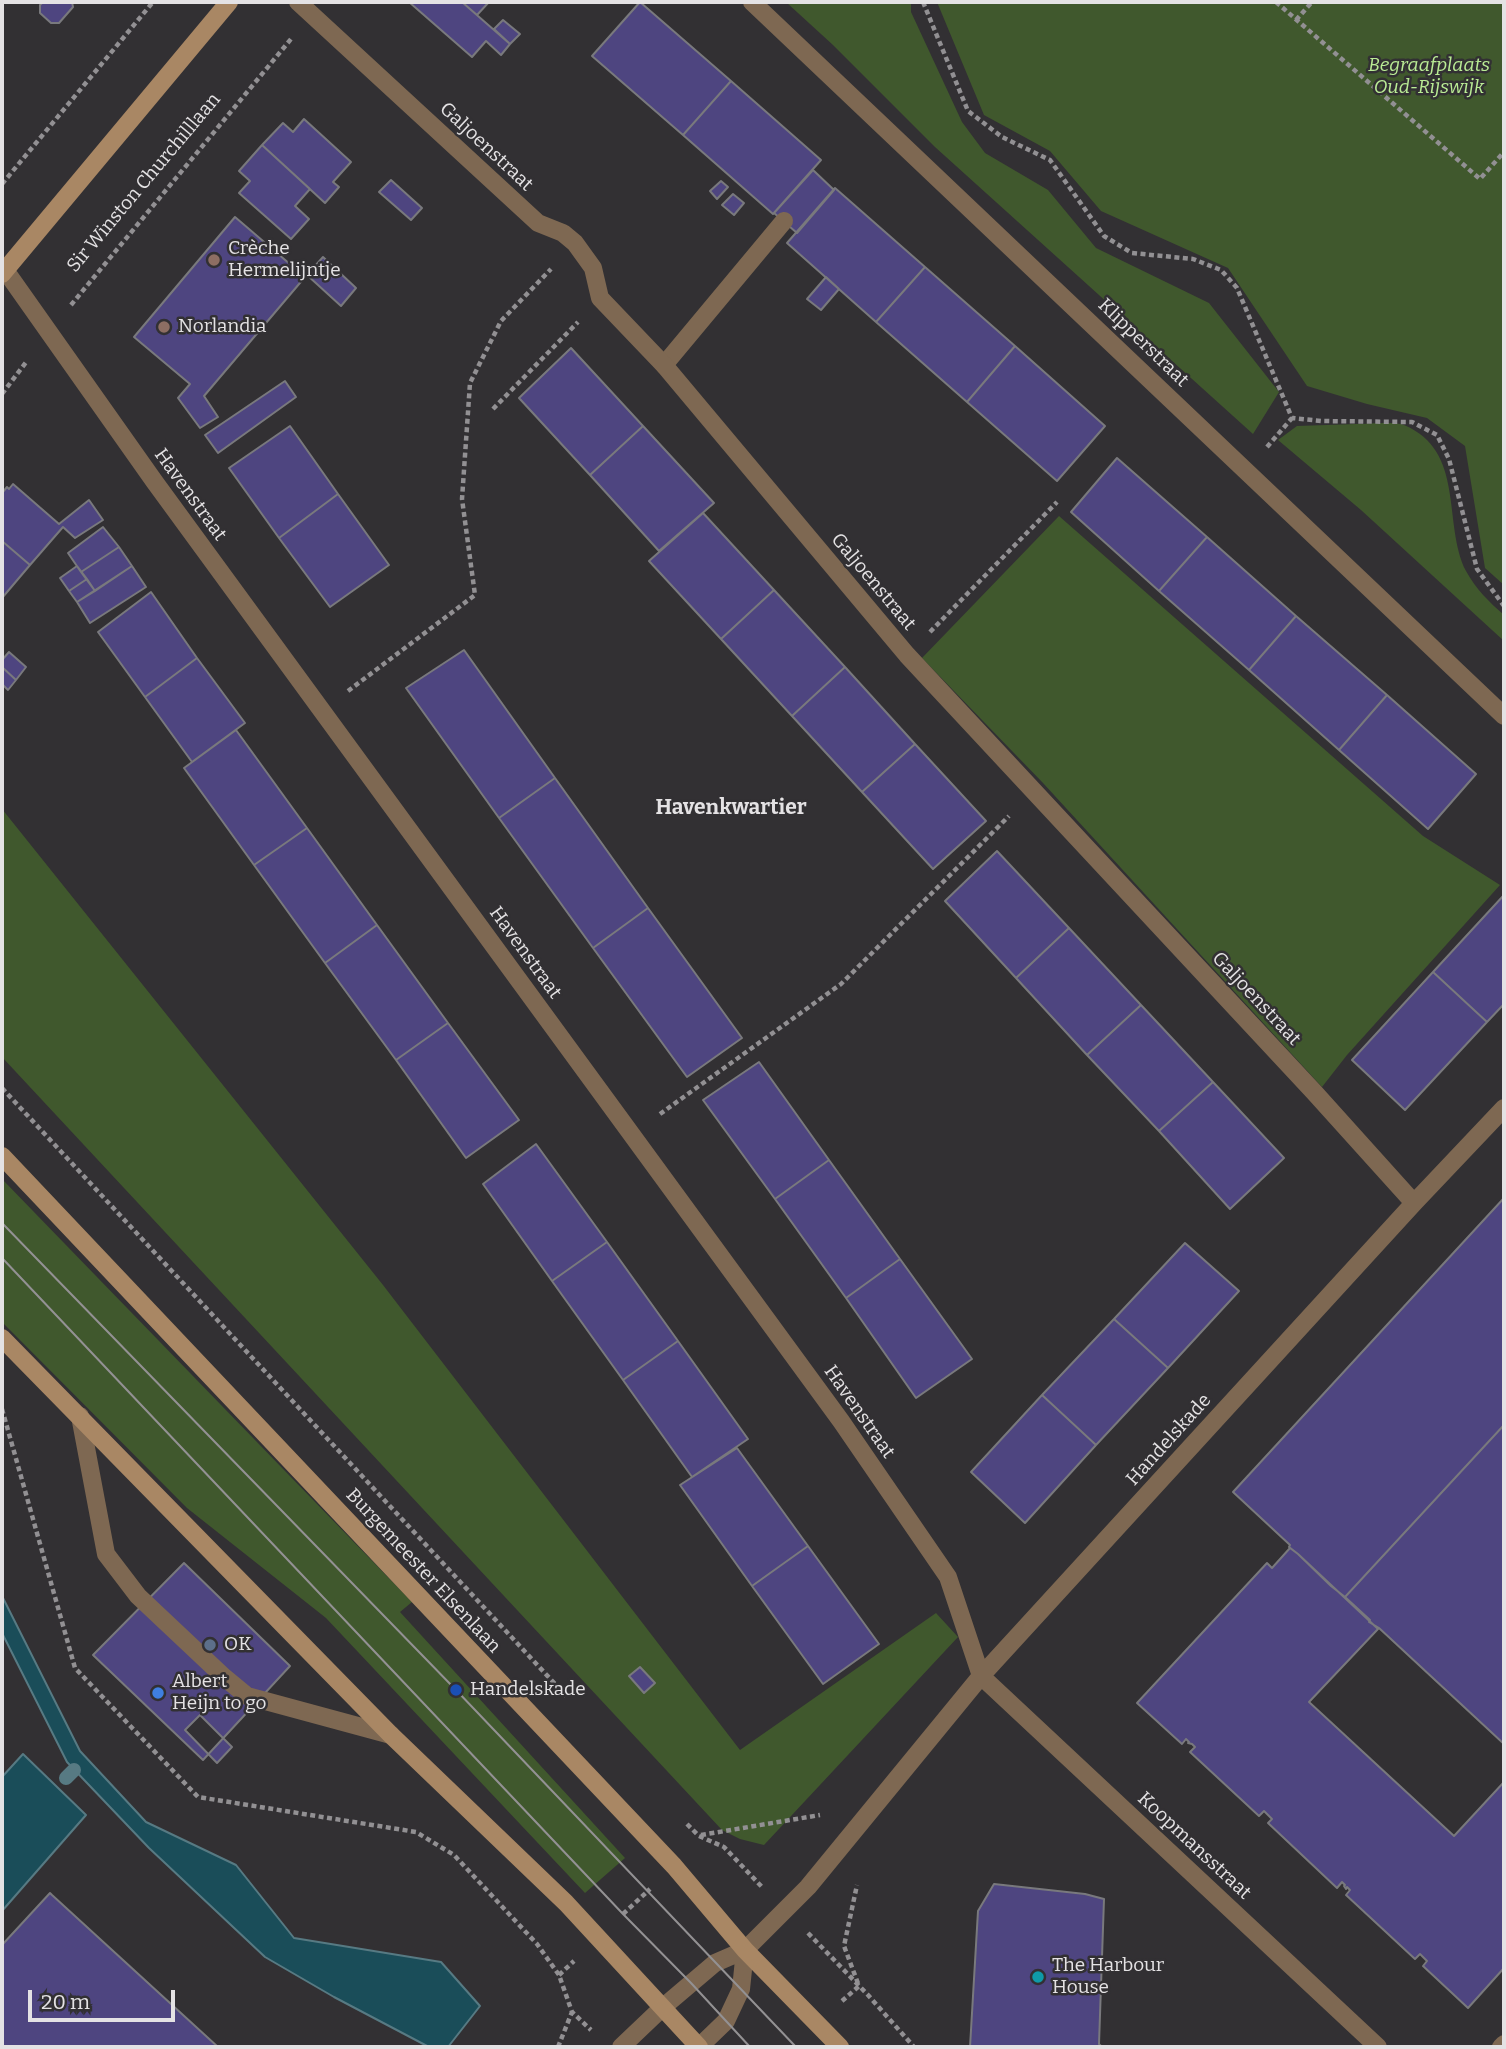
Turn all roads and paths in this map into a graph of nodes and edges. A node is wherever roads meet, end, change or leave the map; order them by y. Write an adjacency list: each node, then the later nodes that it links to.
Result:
1 (153, 2): 11 (path)
2 (229, 2): 14 (main road)
3 (298, 2): 8 (street, Galjoenstraat)
4 (752, 2): 24 (street, Klipperstraat)
5 (923, 2): 21 (path)
6 (1276, 2): 9 (path)
7 (1312, 2): 9 (path)
8 (312, 15): 13 (street, Galjoenstraat); 16 (path, Sir Winston Churchilllaan)
9 (1296, 20): 10 (path)
10 (1504, 152)
11 (2, 184)
12 (784, 221): 17 (street)
13 (575, 243): 15 (street, Galjoenstraat); 23 (path)
14 (3, 272): 16 (street, Havenstraat)
15 (600, 298): 17 (street, Galjoenstraat); 19 (path)
16 (48, 332): 18 (path, Sir Winston Churchilllaan); 23 (street, Havenstraat)
17 (664, 365): 22 (street, Galjoenstraat)
18 (2, 394)
19 (493, 409)
20 (1058, 502): 22 (path)
21 (1504, 606)
22 (907, 655): 25 (street, Galjoenstraat)
23 (322, 712): 28 (street, Havenstraat)
24 (1504, 716)
25 (1034, 791): 28 (path); 30 (street, Galjoenstraat)
26 (2, 1088): 35 (path, Burgemeester Elsenlaan)
27 (1504, 1108): 30 (street, Handelskade)
28 (631, 1135): 34 (street, Havenstraat)
29 (2, 1156): 40 (main road, Burgemeester Elsenlaan)
30 (1414, 1203): 34 (street, Handelskade)
31 (2, 1338): 33 (main road)
32 (2, 1409): 44 (path)
33 (80, 1416): 36 (main road); 36 (street)
34 (981, 1676): 37 (street, Handelskade); 53 (street, Koopmansstraat)
35 (569, 1700)
36 (391, 1735): 42 (main road)
37 (874, 1809): 39 (path); 43 (street, Handelskade)
38 (682, 1820): 39 (path)
39 (699, 1836): 40 (path)
40 (674, 1866): 42 (path); 43 (main road, Burgemeester Elsenlaan)
41 (858, 1884): 45 (path)
42 (598, 1938): 44 (path); 46 (main road)
43 (745, 1950): 46 (street, Handelskade); 51 (street); 52 (main road, Burgemeester Elsenlaan)
44 (559, 1975): 47 (path)
45 (859, 1986)
46 (662, 2008): 50 (street, Handelskade); 51 (main road)
47 (572, 2012): 48 (path); 49 (path)
48 (598, 2039)
49 (558, 2047)
50 (621, 2047)
51 (699, 2047)
52 (840, 2047)
53 (1378, 2047)

